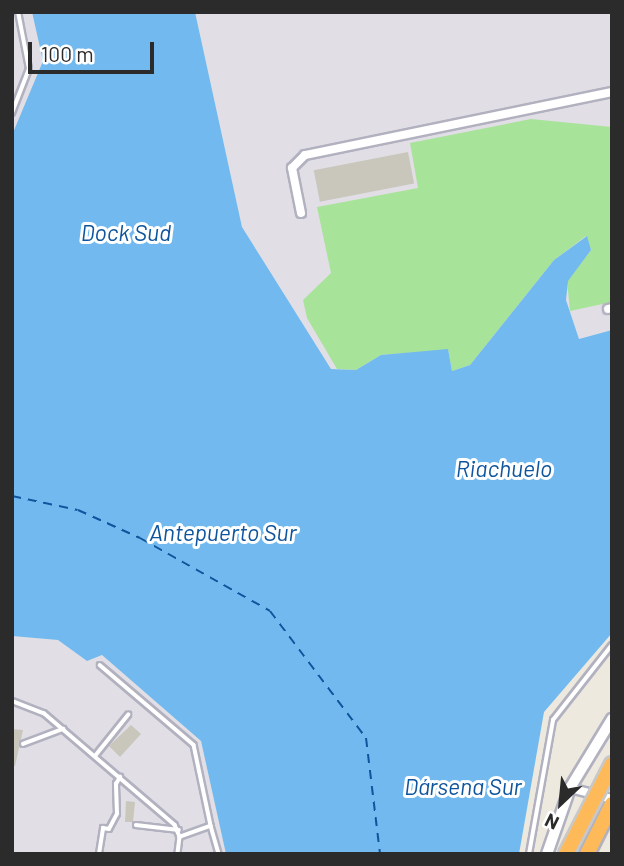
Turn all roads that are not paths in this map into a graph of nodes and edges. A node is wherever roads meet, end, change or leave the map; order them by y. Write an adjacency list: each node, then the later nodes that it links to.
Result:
1 (18, 12): 3 (lane)
2 (612, 92): 4 (street)
3 (12, 113)
4 (301, 213)
5 (612, 645): 26 (lane)
6 (100, 664): 20 (lane)
7 (12, 701): 10 (lane)
8 (128, 715): 12 (lane)
9 (612, 719): 16 (main road)
10 (63, 729): 11 (lane); 12 (lane)
11 (23, 744)
12 (95, 756): 15 (lane)
13 (612, 764): 28 (highway, bridge)
14 (612, 770): 17 (main road)
15 (120, 777): 21 (lane); 23 (lane)
16 (570, 788): 17 (street); 27 (main road)
17 (598, 797): 18 (street); 29 (main road)
18 (612, 801): 30 (highway)
19 (136, 825): 21 (lane)
20 (211, 826): 22 (lane); 25 (lane)
21 (179, 830): 22 (lane)
22 (180, 837): 24 (lane)
23 (99, 854)
24 (178, 854)
25 (219, 854)
26 (529, 854)
27 (547, 854)
28 (566, 854)
29 (573, 854)
30 (587, 854)

